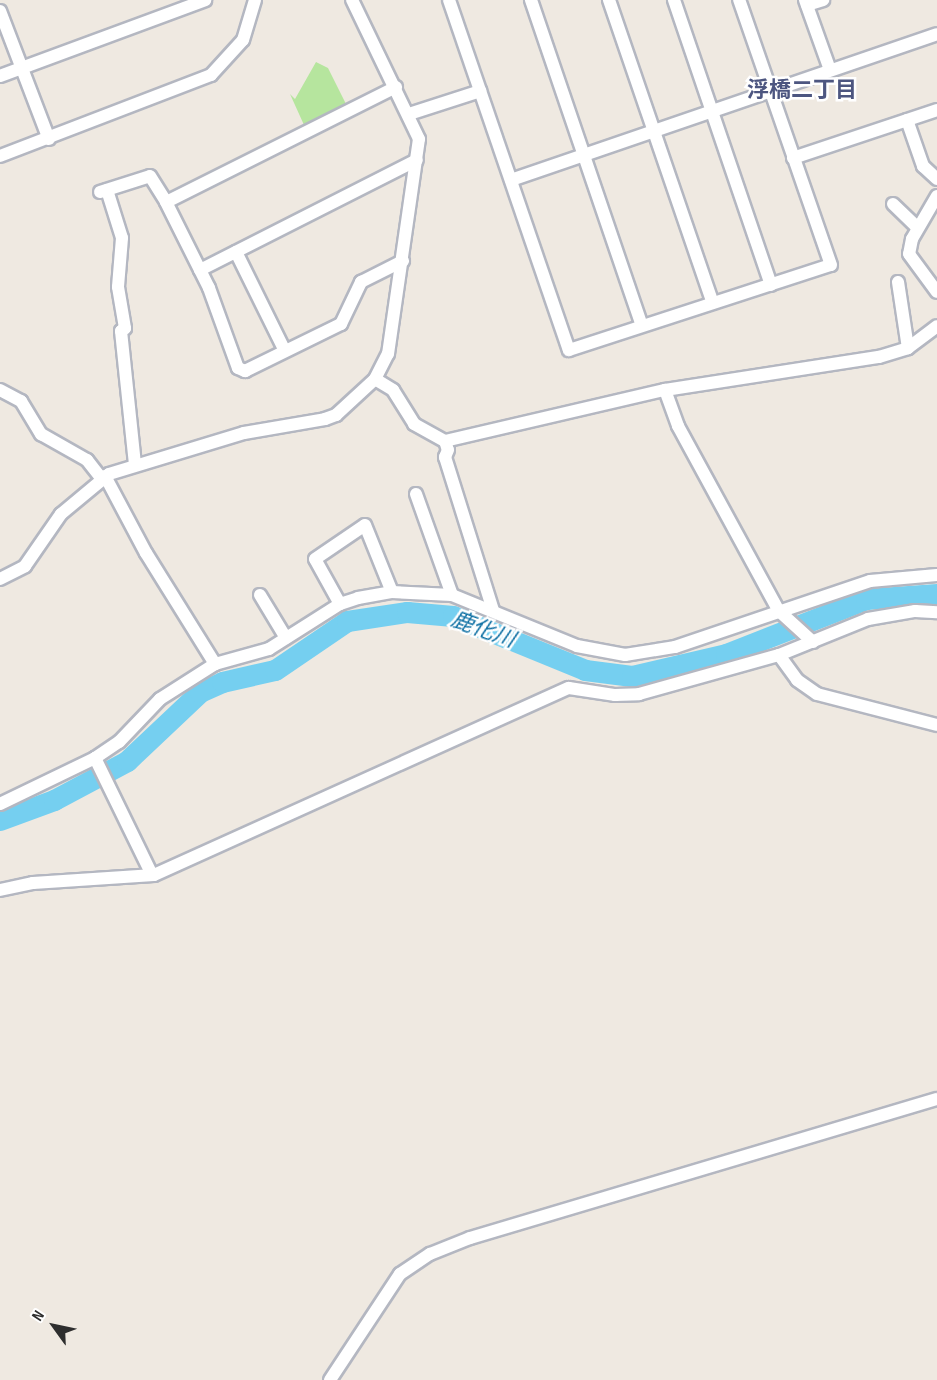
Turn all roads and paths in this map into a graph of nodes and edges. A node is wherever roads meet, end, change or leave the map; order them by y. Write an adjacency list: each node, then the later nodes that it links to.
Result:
1 (205, 0): 13 (street)
2 (255, 0): 24 (street)
3 (352, 0): 16 (street)
4 (450, 0): 17 (street)
5 (531, 0): 25 (street)
6 (609, 0): 23 (street)
7 (674, 0): 20 (street)
8 (739, 0): 18 (street)
9 (823, 0): 10 (street)
10 (806, 3): 14 (street)
11 (0, 11): 13 (street)
12 (937, 34): 14 (street)
13 (21, 68): 15 (street); 24 (street)
14 (830, 70): 18 (street)
15 (0, 76)
16 (396, 87): 21 (street); 32 (street)
17 (480, 91): 21 (street); 30 (street)
18 (771, 91): 20 (street); 27 (street)
19 (937, 110): 22 (street)
20 (712, 111): 23 (street); 39 (street)
21 (409, 114): 28 (street)
22 (907, 120): 27 (street); 29 (street)
23 (655, 131): 25 (street); 41 (street)
24 (49, 139): 26 (street)
25 (583, 155): 30 (street); 42 (street)
26 (0, 156)
27 (793, 158): 39 (street)
28 (417, 160): 35 (street); 36 (street)
29 (937, 179)
30 (511, 180): 42 (street)
31 (937, 196): 34 (street)
32 (165, 201): 37 (street); 50 (street)
33 (893, 204): 34 (street)
34 (917, 227): 40 (street)
35 (236, 252): 37 (street); 45 (street)
36 (403, 261): 45 (street); 46 (street)
37 (200, 270): 45 (street)
38 (898, 282): 44 (street)
39 (771, 285): 41 (street)
40 (937, 292)
41 (713, 303): 42 (street)
42 (642, 326)
43 (937, 326): 44 (street)
44 (908, 348): 48 (street)
45 (285, 351)
46 (375, 379): 49 (street); 50 (street)
47 (0, 390): 51 (street)
48 (665, 390): 49 (street); 60 (street)
49 (445, 441): 59 (street)
50 (135, 464): 51 (street)
51 (103, 478): 54 (street); 65 (street)
52 (416, 494): 57 (street)
53 (937, 575): 60 (street)
54 (0, 579)
55 (392, 592): 57 (street); 58 (street); 58 (street)
56 (260, 595): 62 (street)
57 (452, 595): 59 (street)
58 (340, 604): 62 (street)
59 (492, 610): 60 (street)
60 (779, 611): 63 (street)
61 (937, 612): 63 (street)
62 (286, 638): 65 (street)
63 (811, 640): 64 (street)
64 (778, 655): 66 (street); 69 (street)
65 (215, 664): 67 (street)
66 (937, 725)
67 (96, 759): 68 (street); 69 (street)
68 (0, 804)
69 (152, 875): 70 (street)
70 (0, 890)
71 (937, 1099): 72 (street)
72 (330, 1380)

